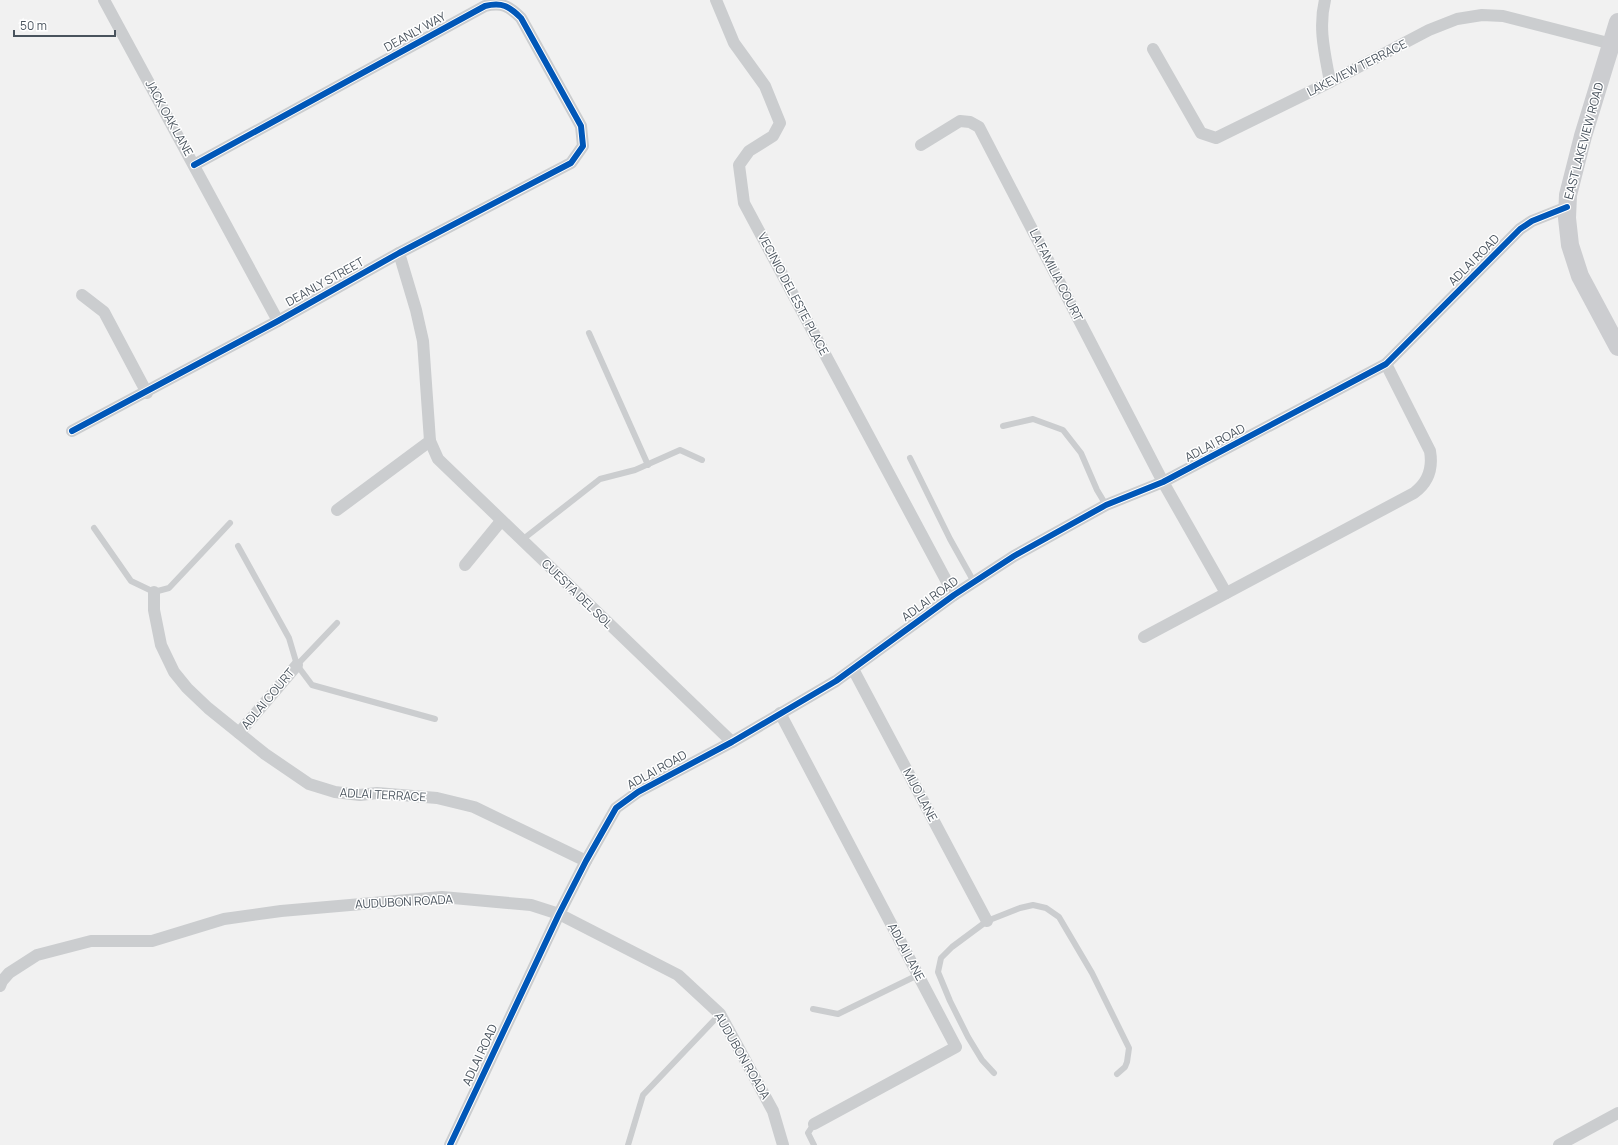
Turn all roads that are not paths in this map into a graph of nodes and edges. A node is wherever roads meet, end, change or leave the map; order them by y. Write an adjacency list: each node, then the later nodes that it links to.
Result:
1 (104, 0): 10 (street, JACK OAK LANE)
2 (716, 0): 37 (street, VECINIO DEL ESTE PLACE)
3 (1325, 0): 7 (street)
4 (1618, 22): 5 (street, EAST LAKEVIEW ROAD)
5 (1612, 44): 7 (street, LAKEVIEW TERRACE); 11 (street, EAST LAKEVIEW ROAD)
6 (1153, 49): 7 (street, LAKEVIEW TERRACE)
7 (1330, 82)
8 (921, 145): 25 (street, LA FAMILIA COURT)
9 (583, 146): 10 (street, DEANLY WAY); 12 (street, DEANLY STREET)
10 (194, 165): 14 (street, JACK OAK LANE)
11 (1567, 207): 16 (street, EAST LAKEVIEW ROAD); 17 (street, ADLAI ROAD)
12 (399, 254): 14 (street, DEANLY STREET); 21 (street, CUESTA DEL SOL)
13 (82, 295): 18 (street)
14 (278, 321): 18 (street, DEANLY STREET)
15 (589, 333): 24 (lane)
16 (1618, 347)
17 (1386, 364): 25 (street, ADLAI ROAD); 36 (street)
18 (147, 392): 20 (street, DEANLY STREET)
19 (1003, 426): 26 (lane)
20 (72, 431)
21 (430, 441): 27 (street); 28 (street, CUESTA DEL SOL)
22 (910, 458): 34 (lane)
23 (702, 460): 24 (lane)
24 (648, 465): 31 (lane)
25 (1163, 482): 26 (street, ADLAI ROAD); 36 (street, LA FAMILIA COURT)
26 (1106, 505): 34 (street, ADLAI ROAD)
27 (337, 510)
28 (501, 521): 31 (street, CUESTA DEL SOL); 33 (street)
29 (230, 523): 35 (lane)
30 (94, 528): 35 (lane)
31 (522, 540): 45 (street, CUESTA DEL SOL)
32 (238, 546): 40 (lane)
33 (465, 565)
34 (974, 582): 37 (street, ADLAI ROAD)
35 (154, 592): 44 (street, ADLAI TERRACE)
36 (1226, 593): 39 (street)
37 (954, 595): 41 (street, ADLAI ROAD)
38 (336, 623): 40 (lane)
39 (1144, 637)
40 (297, 665): 43 (lane); 44 (street, ADLAI COURT)
41 (853, 669): 42 (street, ADLAI ROAD); 48 (street, MIJO LANE)
42 (780, 714): 45 (street, ADLAI ROAD); 49 (street, ADLAI LANE)
43 (435, 719)
44 (239, 733): 46 (street, ADLAI TERRACE)
45 (732, 742): 46 (street, ADLAI ROAD)
46 (586, 861): 47 (street, ADLAI ROAD)
47 (559, 914): 50 (street, AUDUBON ROADA); 52 (street, AUDUBON ROADA); 58 (street, ADLAI ROAD)
48 (987, 921): 53 (lane); 54 (lane)
49 (918, 975): 51 (lane); 56 (street, ADLAI LANE)
50 (0, 986)
51 (813, 1009)
52 (720, 1014): 57 (street, AUDUBON ROADA); 59 (lane)
53 (994, 1073)
54 (1117, 1074)
55 (1618, 1113): 61 (street)
56 (814, 1124): 60 (lane)
57 (781, 1144)
58 (450, 1145)
59 (628, 1145)
60 (814, 1145)
61 (1559, 1145)

